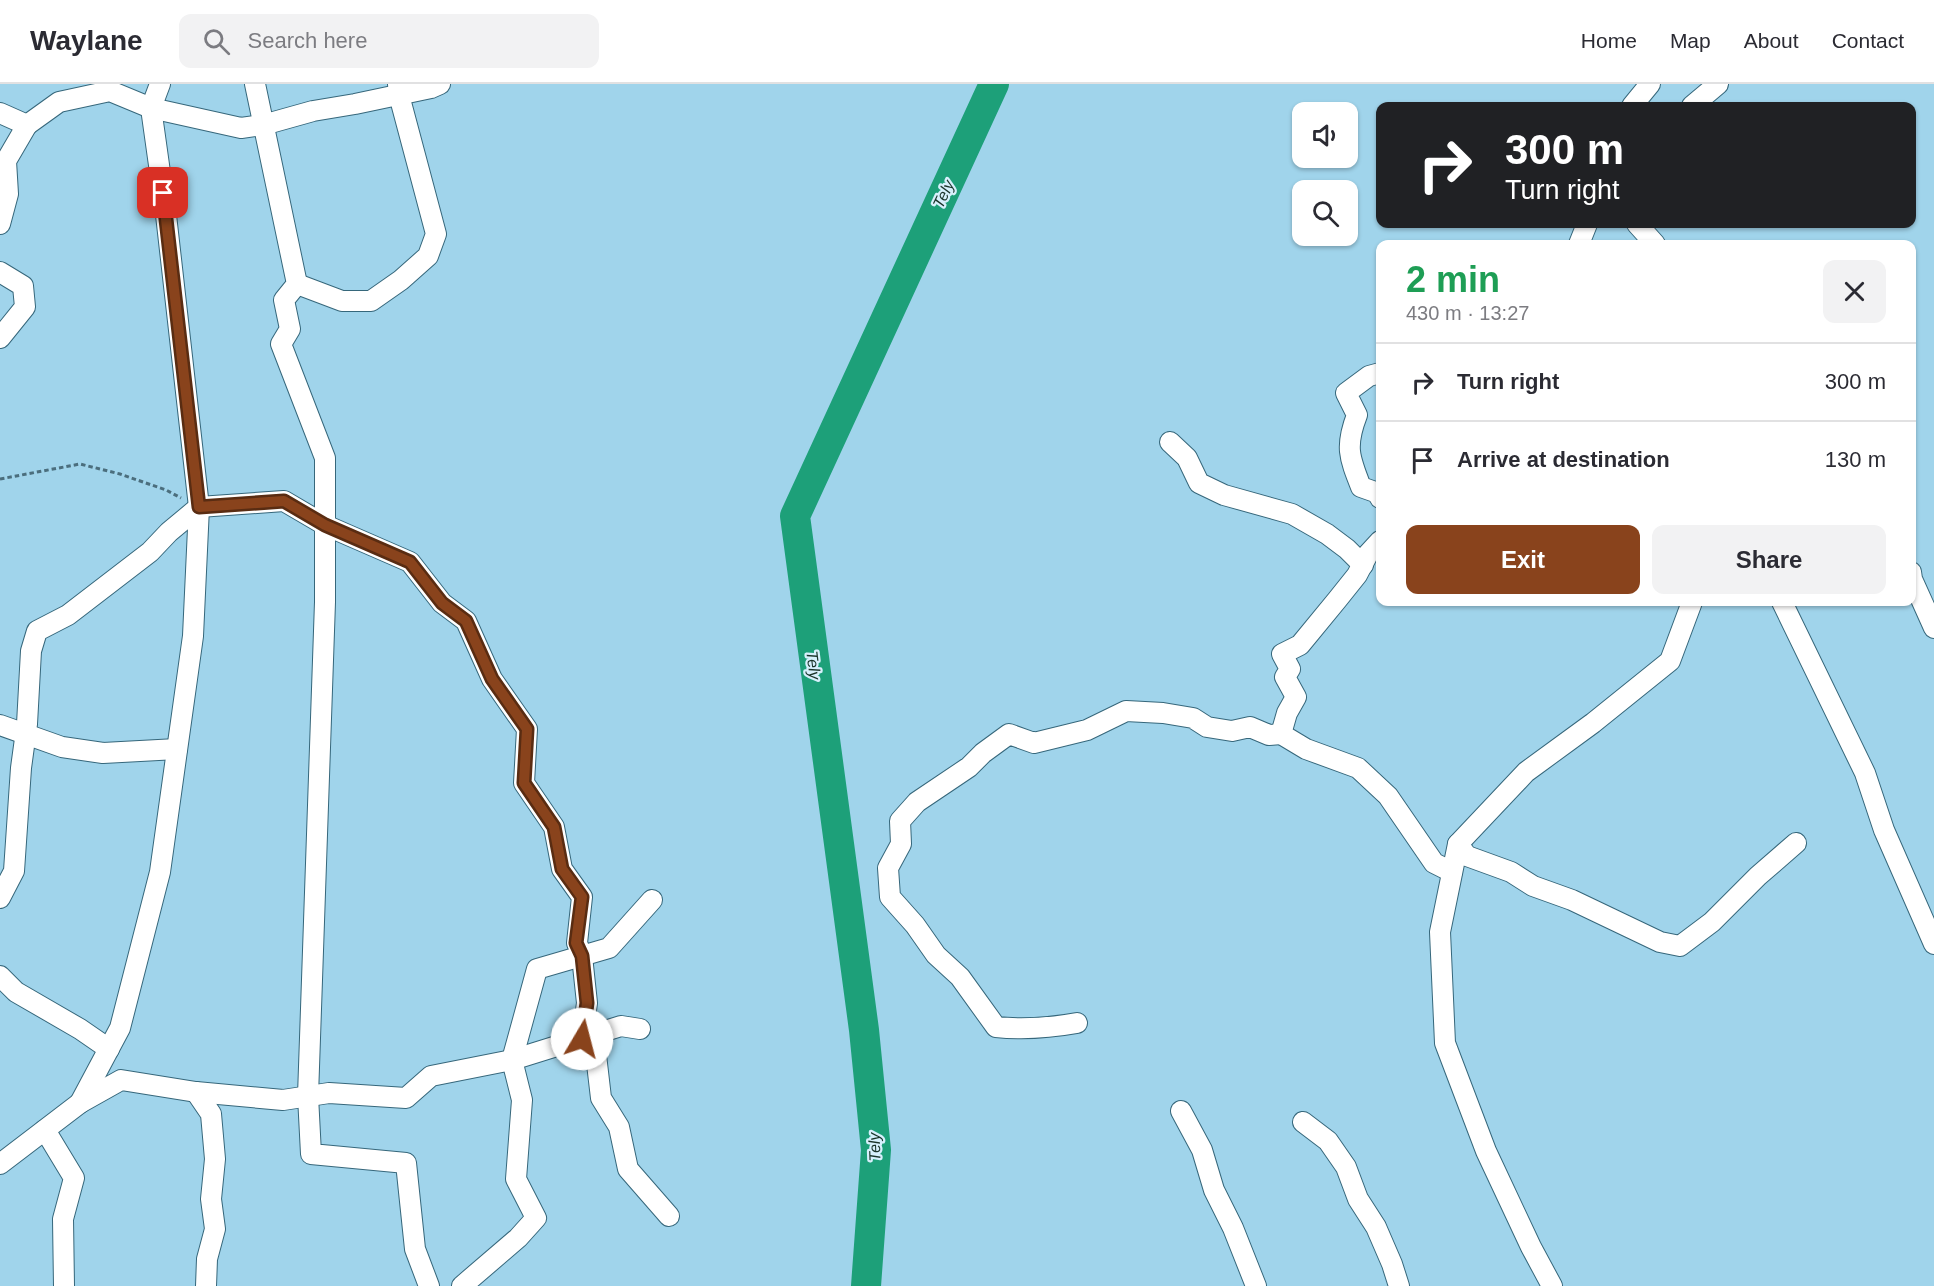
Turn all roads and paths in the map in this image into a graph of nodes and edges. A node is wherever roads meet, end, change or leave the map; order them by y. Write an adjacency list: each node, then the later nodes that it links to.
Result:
1 (160, 84): 7 (street)
2 (255, 84): 10 (street)
3 (440, 84): 5 (street)
4 (1718, 84): 6 (street)
5 (399, 89): 10 (street); 15 (street)
6 (1697, 102)
7 (151, 108): 9 (street); 10 (street); 21 (street)
8 (0, 113): 9 (street)
9 (27, 125): 11 (street)
10 (263, 125): 15 (street)
11 (0, 224)
12 (1640, 228): 13 (street)
13 (1651, 240)
14 (0, 272): 16 (street)
15 (297, 284): 22 (street)
16 (0, 338)
17 (1376, 374): 20 (street)
18 (1170, 442): 24 (street)
19 (0, 479): 21 (path)
20 (1376, 493)
21 (199, 507): 22 (street); 30 (street); 32 (street)
22 (325, 525): 39 (street); 47 (street)
23 (1376, 545): 24 (street)
24 (1363, 565): 31 (street)
25 (1916, 588): 28 (street)
26 (1691, 606): 34 (street)
27 (1784, 606): 38 (street)
28 (1934, 628)
29 (0, 725): 30 (street)
30 (26, 734): 32 (street); 36 (street)
31 (1281, 734): 35 (street); 41 (street)
32 (177, 749): 44 (street)
33 (1796, 843): 34 (street)
34 (1458, 844): 35 (street)
35 (1452, 872): 60 (street)
36 (0, 898)
37 (652, 900): 39 (street)
38 (1934, 944)
39 (582, 956): 43 (street); 45 (street)
40 (0, 976): 44 (street)
41 (1077, 1023)
42 (640, 1029): 43 (street)
43 (582, 1039): 45 (street); 53 (street)
44 (109, 1049): 48 (street)
45 (512, 1060): 47 (street); 57 (street)
46 (196, 1092): 47 (street); 48 (street); 55 (street)
47 (308, 1096): 56 (street)
48 (80, 1103): 51 (street)
49 (1181, 1111): 58 (street)
50 (1303, 1122): 59 (street)
51 (45, 1130): 52 (street); 54 (street)
52 (0, 1164)
53 (669, 1216)
54 (64, 1286)
55 (206, 1286)
56 (429, 1286)
57 (462, 1286)
58 (1256, 1286)
59 (1399, 1286)
60 (1552, 1286)

